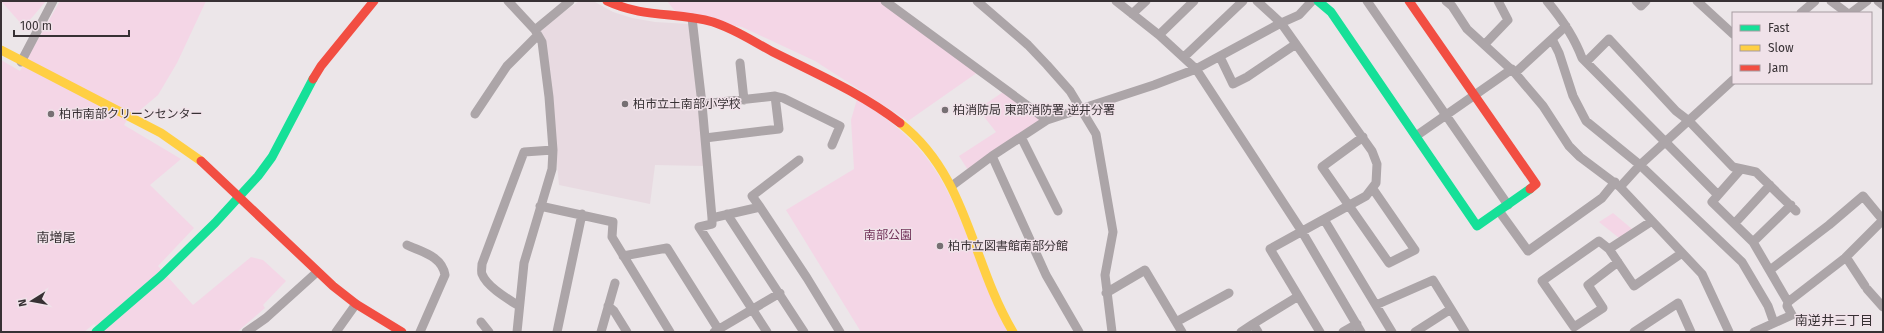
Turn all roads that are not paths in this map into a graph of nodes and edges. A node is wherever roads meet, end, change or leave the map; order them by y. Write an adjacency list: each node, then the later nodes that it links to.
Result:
1 (53, 1): 44 (street)
2 (374, 1): 75 (street)
3 (508, 1): 35 (street)
4 (570, 1): 35 (street)
5 (607, 1): 32 (street)
6 (885, 1): 57 (street)
7 (977, 1): 54 (street)
8 (1116, 1): 31 (street)
9 (1146, 1): 31 (street)
10 (1194, 1): 37 (street)
11 (1243, 1): 42 (street)
12 (1257, 1): 33 (street)
13 (1312, 1): 33 (street)
14 (1318, 1): 59 (street)
15 (1367, 1): 56 (street)
16 (1409, 1): 51 (street)
17 (1446, 1): 40 (street)
18 (1498, 1): 40 (street)
19 (1547, 1): 34 (street)
20 (1636, 1): 21 (street)
21 (1646, 1)
22 (1697, 1): 36 (street)
23 (1815, 1): 28 (street)
24 (1831, 1): 29 (street)
25 (1867, 1): 30 (street)
26 (1878, 1): 27 (street)
27 (1883, 5)
28 (1802, 12)
29 (1846, 12)
30 (1852, 12)
31 (1132, 14): 37 (street)
32 (692, 18): 53 (street); 70 (street)
33 (1281, 23): 39 (street); 43 (street)
34 (1566, 26): 38 (street); 45 (street)
35 (536, 32): 55 (street); 65 (street)
36 (1732, 33)
37 (1159, 35): 42 (street)
38 (1552, 39): 48 (street); 68 (street)
39 (1296, 44): 43 (street); 61 (street)
40 (1485, 44): 48 (street)
41 (1, 50): 44 (street)
42 (1184, 57): 47 (street)
43 (1220, 57): 47 (street)
44 (21, 62): 75 (street)
45 (1586, 62): 58 (street); 63 (street)
46 (740, 63): 52 (street)
47 (1196, 69): 54 (street); 89 (street)
48 (1514, 71): 51 (street); 71 (street)
49 (1732, 81): 58 (street)
50 (775, 96): 52 (street); 62 (street); 64 (street)
51 (1474, 96): 56 (street); 77 (street)
52 (744, 100): 53 (street)
53 (702, 104): 62 (street)
54 (1082, 109): 57 (street); 101 (street)
55 (475, 114)
56 (1445, 116): 59 (street); 77 (street)
57 (1047, 120): 60 (street)
58 (1689, 121): 63 (street); 69 (street)
59 (1416, 136): 81 (street)
60 (1021, 137): 66 (street); 80 (street)
61 (1363, 137): 73 (street); 76 (street)
62 (705, 138): 84 (street)
63 (1666, 141): 68 (street); 74 (street)
64 (832, 145)
65 (552, 150): 78 (street); 107 (street)
66 (992, 156): 70 (street); 135 (street)
67 (799, 160): 79 (street)
68 (1640, 165): 71 (street); 114 (street)
69 (1741, 169): 72 (street); 74 (street)
70 (953, 185): 134 (street)
71 (1617, 185): 81 (street); 87 (street)
72 (1770, 185): 88 (street); 90 (street)
73 (1373, 189): 76 (street); 76 (street)
74 (1718, 195): 88 (street)
75 (240, 197): 98 (street); 120 (street)
76 (1351, 205): 85 (street)
77 (1508, 205): 81 (street)
78 (540, 206): 82 (street); 107 (street)
79 (760, 207): 83 (street); 133 (street)
80 (1058, 211)
81 (1499, 211)
82 (582, 214): 94 (street); 127 (street)
83 (727, 214): 84 (street); 100 (street)
84 (712, 218): 110 (street)
85 (1324, 220): 89 (street); 106 (street)
86 (1883, 220): 95 (street); 97 (street)
87 (1652, 221): 92 (street); 93 (street)
88 (1735, 223): 90 (street)
89 (1301, 230): 103 (street); 115 (street)
90 (1753, 242): 97 (street)
91 (407, 245): 124 (street)
92 (1609, 249): 96 (street); 96 (street)
93 (1682, 253): 96 (street); 118 (street)
94 (623, 256): 119 (street); 130 (street)
95 (1846, 257): 104 (street); 109 (street)
96 (1618, 262)
97 (1770, 270): 104 (street)
98 (317, 272): 105 (street); 121 (street)
99 (615, 283): 108 (street)
100 (780, 293): 110 (street); 132 (street)
101 (1106, 293): 113 (street); 136 (street)
102 (1228, 294): 113 (street)
103 (1298, 298): 116 (street); 139 (street)
104 (1788, 302): 114 (street)
105 (356, 304): 122 (street); 123 (street)
106 (1376, 305): 111 (street); 142 (street)
107 (519, 306): 126 (street)
108 (608, 306): 128 (street); 129 (street)
109 (1883, 307)
110 (753, 308): 119 (street); 131 (street)
111 (1451, 309): 117 (street); 144 (street)
112 (480, 322): 125 (street)
113 (1176, 322): 137 (street)
114 (1774, 323): 148 (street)
115 (1357, 324): 140 (street); 141 (street)
116 (1256, 328): 138 (street)
117 (1430, 328): 143 (street)
118 (1728, 330): 147 (street)
119 (718, 331)
120 (97, 332)
121 (246, 332)
122 (336, 332)
123 (402, 332)
124 (420, 332)
125 (489, 332)
126 (517, 332)
127 (557, 332)
128 (601, 332)
129 (627, 332)
130 (670, 332)
131 (767, 332)
132 (804, 332)
133 (840, 332)
134 (1013, 332)
135 (1079, 332)
136 (1112, 332)
137 (1182, 332)
138 (1241, 332)
139 (1320, 332)
140 (1343, 332)
141 (1361, 332)
142 (1392, 332)
143 (1415, 332)
144 (1465, 332)
145 (1634, 332): 146 (street)
146 (1691, 332)
147 (1717, 332)
148 (1754, 332)

